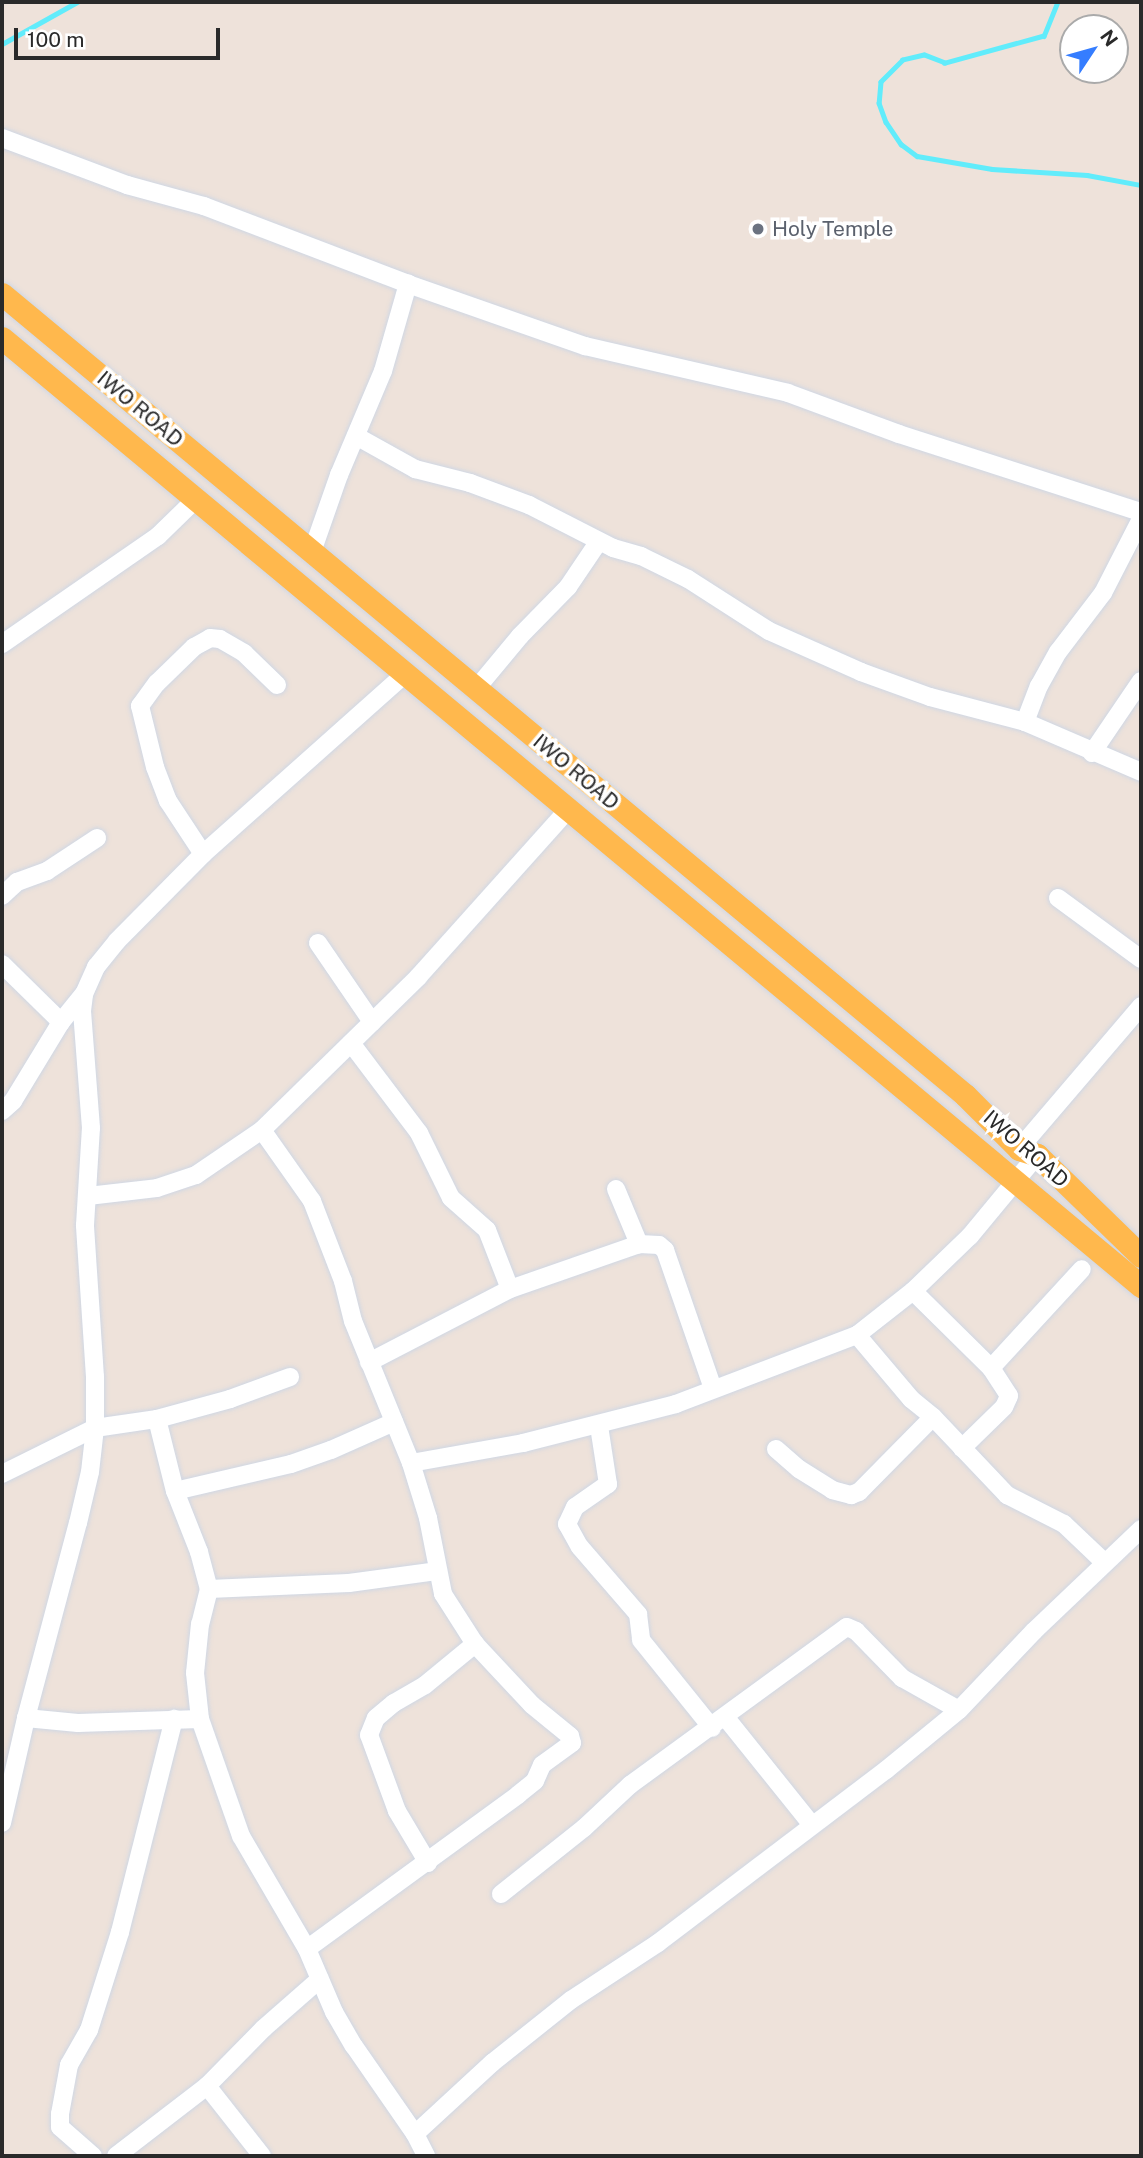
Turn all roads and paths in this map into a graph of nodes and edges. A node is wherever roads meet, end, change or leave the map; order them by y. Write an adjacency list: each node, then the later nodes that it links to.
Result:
1 (2, 138): 2 (street)
2 (408, 284): 5 (street); 7 (street)
3 (2, 295): 10 (main road, IWO ROAD)
4 (2, 338): 6 (main road, IWO ROAD)
5 (356, 436): 9 (street); 10 (street)
6 (196, 499): 11 (street); 12 (main road, IWO ROAD)
7 (1141, 512)
8 (1141, 519): 16 (street)
9 (599, 541): 15 (street); 16 (street)
10 (312, 552): 15 (main road, IWO ROAD)
11 (2, 644)
12 (406, 673): 19 (main road, IWO ROAD); 21 (street)
13 (1141, 681): 17 (street)
14 (276, 685): 21 (street)
15 (476, 689): 34 (main road, IWO ROAD)
16 (1025, 722): 17 (street)
17 (1092, 753): 18 (street)
18 (1141, 772)
19 (569, 809): 29 (street); 35 (main road, IWO ROAD)
20 (97, 838): 22 (street)
21 (202, 854): 27 (street)
22 (2, 897)
23 (1058, 898): 25 (street)
24 (318, 943): 29 (street)
25 (1141, 959)
26 (2, 964): 30 (street)
27 (84, 994): 30 (street); 37 (street)
28 (1141, 1006): 34 (street)
29 (372, 1022): 31 (street)
30 (61, 1023): 32 (street)
31 (351, 1043): 33 (street); 42 (street)
32 (2, 1111)
33 (262, 1129): 37 (street); 45 (street)
34 (1028, 1152): 35 (street); 39 (main road, IWO ROAD)
35 (1016, 1180): 41 (main road, IWO ROAD); 43 (street)
36 (616, 1189): 38 (street)
37 (88, 1196): 53 (street)
38 (639, 1244): 42 (street); 48 (street)
39 (1141, 1256)
40 (1083, 1269): 46 (street)
41 (1141, 1286)
42 (510, 1289): 45 (street)
43 (913, 1292): 44 (street); 46 (street)
44 (857, 1335): 48 (street); 49 (street)
45 (369, 1362): 51 (street)
46 (991, 1368): 54 (street)
47 (290, 1377): 50 (street)
48 (713, 1389): 52 (street)
49 (933, 1417): 54 (street); 55 (street)
50 (156, 1419): 53 (street); 58 (street)
51 (394, 1422): 56 (street); 58 (street)
52 (598, 1426): 56 (street); 68 (street)
53 (95, 1429): 57 (street); 65 (street)
54 (962, 1448): 60 (street)
55 (776, 1449)
56 (411, 1463): 61 (street)
57 (2, 1474)
58 (175, 1491): 62 (street)
59 (1141, 1529): 60 (street)
60 (1104, 1562): 64 (street)
61 (438, 1571): 62 (street); 63 (street)
62 (209, 1589): 67 (street)
63 (475, 1644): 73 (street); 73 (street)
64 (959, 1710): 68 (street); 72 (street)
65 (26, 1718): 66 (street); 69 (street)
66 (174, 1719): 67 (street); 79 (street)
67 (200, 1719): 75 (street)
68 (719, 1723): 72 (street); 74 (street)
69 (18, 1751): 70 (street); 71 (street)
70 (2, 1760)
71 (2, 1823)
72 (812, 1825): 78 (street)
73 (428, 1863): 75 (street)
74 (501, 1894)
75 (307, 1950): 76 (street)
76 (320, 1979): 77 (street); 78 (street)
77 (207, 2086): 80 (street); 81 (street)
78 (415, 2134): 82 (street)
79 (93, 2156)
80 (116, 2156)
81 (262, 2156)
82 (426, 2156)

